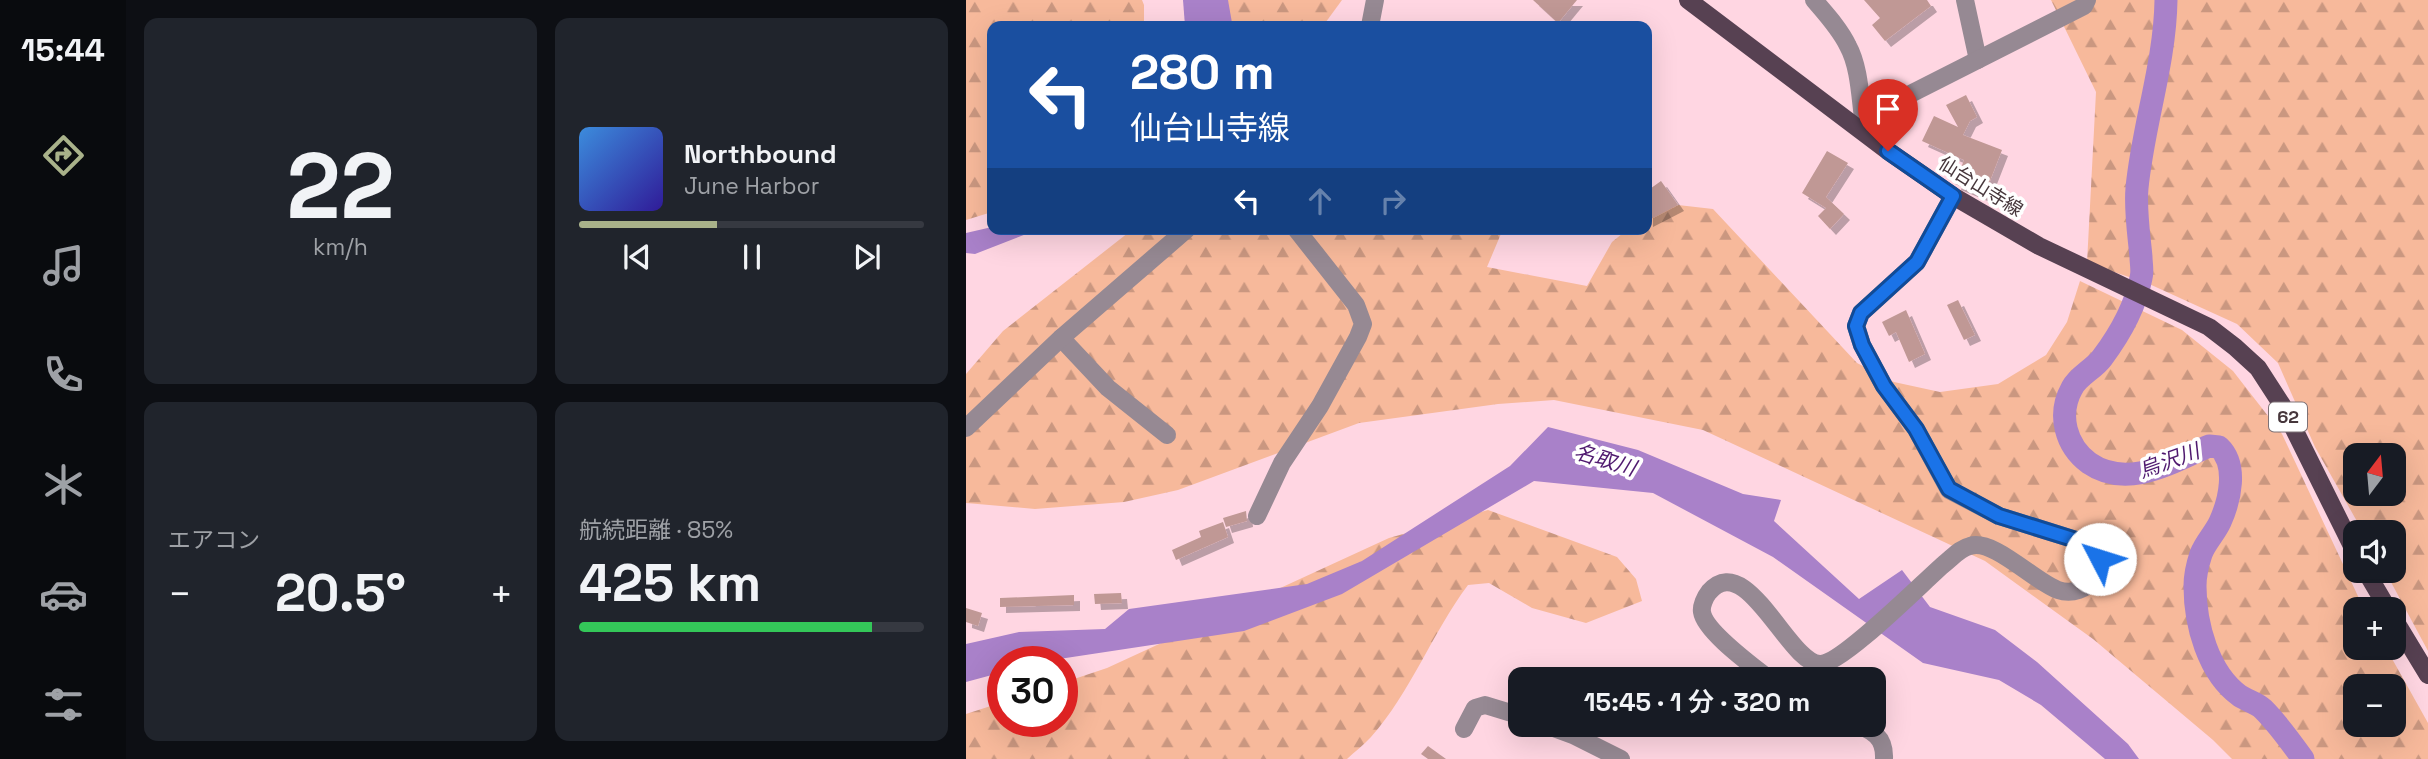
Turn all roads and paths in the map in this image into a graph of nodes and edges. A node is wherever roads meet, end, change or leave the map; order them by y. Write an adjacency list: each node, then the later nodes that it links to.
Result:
1 (1375, 0): 6 (street)
2 (1688, 0): 8 (main road, 仙台山寺線 / 62)
3 (1814, 0): 8 (street)
4 (1965, 0): 7 (street)
5 (2087, 0): 7 (street)
6 (1371, 21)
7 (1978, 60): 8 (street)
8 (1860, 122): 9 (main road, 仙台山寺線 / 62)
9 (1953, 196): 16 (main road, 仙台山寺線 / 62); 18 (street)
10 (1180, 235): 12 (street)
11 (1301, 235): 15 (street)
12 (1061, 338): 13 (street); 14 (street)
13 (966, 428)
14 (1167, 435)
15 (1257, 516)
16 (2343, 528)
17 (2406, 639): 19 (main road)
18 (1755, 667)
19 (2428, 675)
20 (1508, 712): 21 (street)
21 (1464, 729)
22 (1577, 737): 24 (street)
23 (1879, 737): 25 (street)
24 (1621, 759)
25 (1884, 759)

